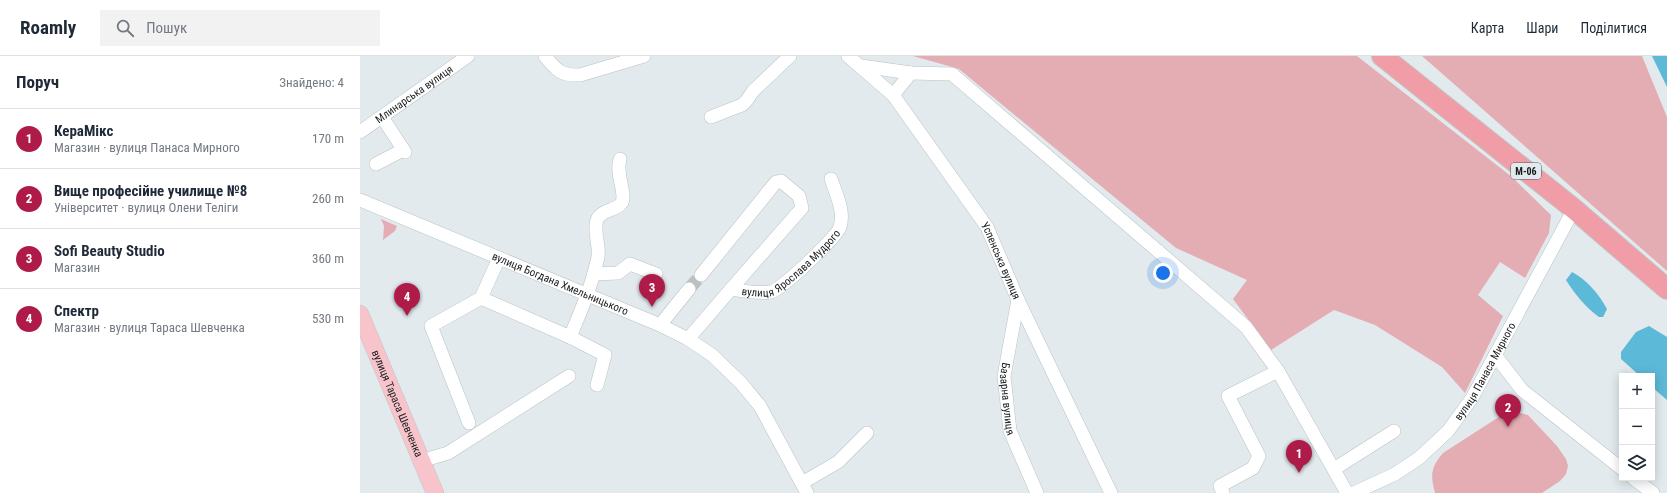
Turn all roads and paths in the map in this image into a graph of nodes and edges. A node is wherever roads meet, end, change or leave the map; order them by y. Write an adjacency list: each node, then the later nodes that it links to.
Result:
1 (468, 56): 10 (street, Млинарська вулиця)
2 (546, 56): 3 (street)
3 (644, 56)
4 (790, 56): 11 (street)
5 (848, 56): 7 (street, Успенська вулиця)
6 (1382, 56): 17 (highway, М-06)
7 (861, 66): 8 (street); 9 (street, Успенська вулиця)
8 (911, 73): 9 (street); 33 (street)
9 (893, 95): 27 (street, Успенська вулиця)
10 (382, 117): 12 (street, Млинарська вулиця); 14 (street)
11 (711, 117)
12 (360, 132)
13 (620, 159): 19 (street)
14 (376, 164)
15 (831, 180): 22 (street, вулиця Ярослава Мудрого)
16 (360, 200): 18 (street, вулиця Богдана Хмельницького)
17 (1574, 209): 24 (highway, М-06); 32 (street, вулиця Панаса Мирного)
18 (499, 258): 25 (street, вулиця Богдана Хмельницького); 26 (street)
19 (594, 274): 20 (street); 25 (street)
20 (656, 274)
21 (701, 275): 22 (street)
22 (731, 288): 31 (street, вулиця Ярослава Мудрого)
23 (689, 289): 29 (street)
24 (1667, 289)
25 (588, 294): 29 (street, вулиця Богдана Хмельницького); 30 (street)
26 (481, 298): 30 (street); 36 (street)
27 (1018, 300): 45 (street, Базарна вулиця); 46 (street, Успенська вулиця)
28 (360, 314): 39 (main road, вулиця Тараса Шевченка)
29 (660, 325): 31 (street, вулиця Богдана Хмельницького)
30 (570, 337): 35 (street)
31 (688, 339): 43 (street, вулиця Богдана Хмельницького)
32 (1495, 355): 40 (street); 49 (street, вулиця Панаса Мирного)
33 (1278, 371): 41 (street); 47 (street)
34 (569, 376): 39 (street)
35 (597, 385)
36 (469, 423)
37 (1394, 431): 41 (street)
38 (867, 434): 43 (street)
39 (421, 460): 44 (main road, вулиця Тараса Шевченка)
40 (1619, 467)
41 (1334, 469): 48 (street)
42 (1637, 481): 50 (street)
43 (804, 488)
44 (431, 492)
45 (1037, 493)
46 (1111, 493)
47 (1223, 493)
48 (1347, 493)
49 (1354, 493)
50 (1653, 493)

